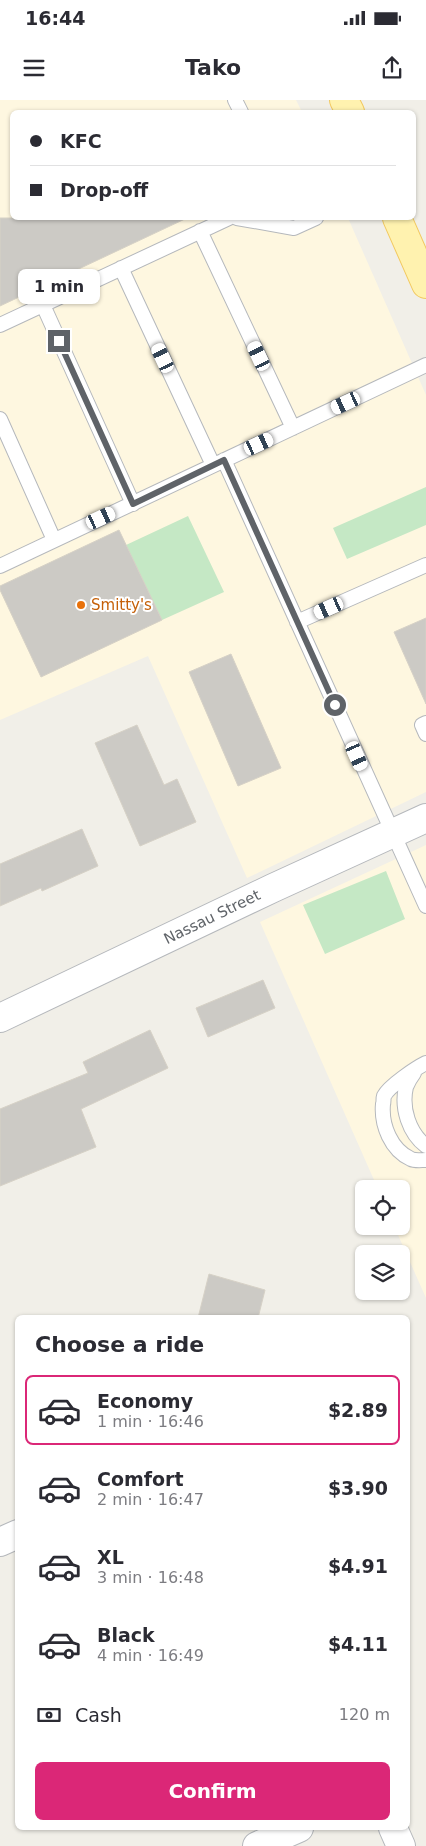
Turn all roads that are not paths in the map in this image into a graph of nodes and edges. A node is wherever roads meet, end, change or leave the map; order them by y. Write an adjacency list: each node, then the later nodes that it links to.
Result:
1 (225, 220): 6 (lane)
2 (259, 220): 5 (lane)
3 (306, 220): 5 (lane)
4 (398, 220): 8 (main road)
5 (292, 223)
6 (200, 231): 7 (lane); 13 (lane)
7 (121, 268): 9 (lane); 14 (lane)
8 (424, 272)
9 (42, 305): 10 (lane); 15 (lane)
10 (0, 325)
11 (426, 365): 13 (lane)
12 (0, 419): 16 (lane)
13 (293, 428): 14 (lane)
14 (219, 463): 15 (lane); 19 (lane)
15 (133, 504): 16 (lane)
16 (54, 540): 18 (lane)
17 (426, 565): 19 (lane)
18 (0, 566)
19 (297, 622): 23 (lane)
20 (426, 723): 21 (lane)
21 (426, 734)
22 (426, 818): 23 (street, Nassau Street)
23 (392, 834): 24 (lane); 25 (street, Nassau Street)
24 (426, 906)
25 (0, 1018)
26 (421, 1065): 27 (lane); 28 (lane)
27 (426, 1146)
28 (426, 1160)
29 (15, 1535): 30 (street)
30 (0, 1542)
31 (294, 1830): 33 (street)
32 (394, 1830): 34 (street)
33 (257, 1846)
34 (401, 1846)

